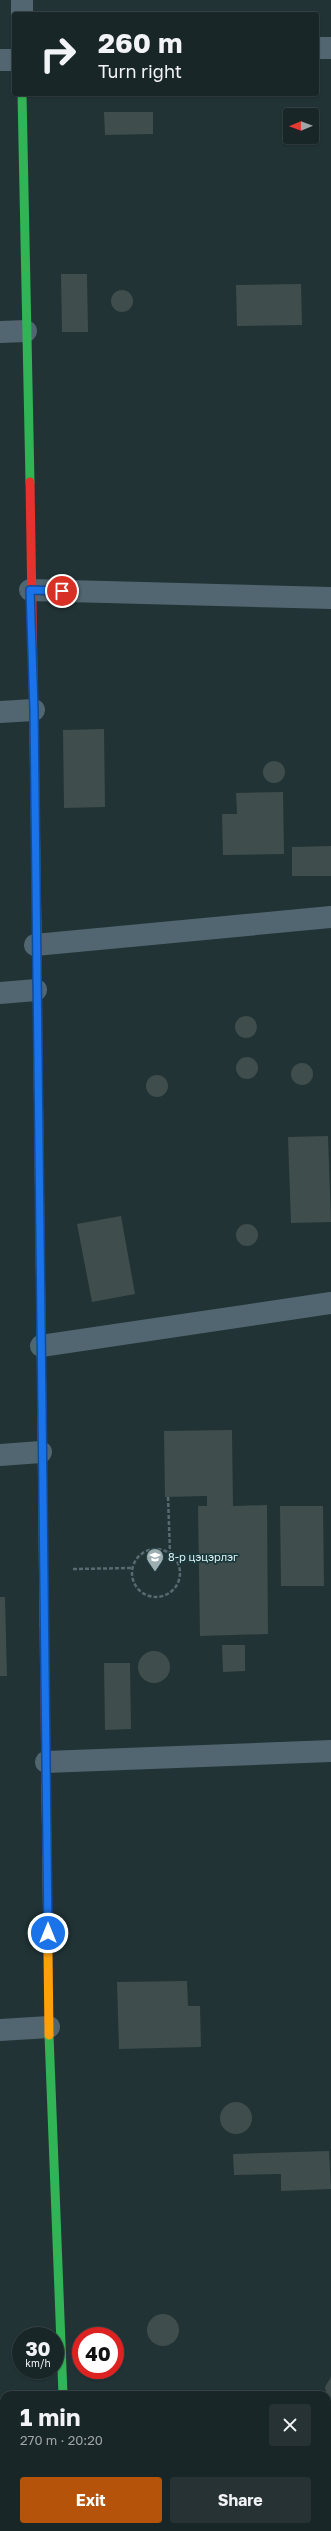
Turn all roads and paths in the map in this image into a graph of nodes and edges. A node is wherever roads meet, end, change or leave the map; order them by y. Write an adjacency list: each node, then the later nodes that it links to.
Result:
1 (22, 0): 2 (street)
2 (22, 12)
3 (319, 48): 4 (street)
4 (331, 48)
5 (0, 60): 6 (street)
6 (12, 60)
7 (22, 96): 8 (street)
8 (26, 331): 9 (street); 10 (street)
9 (0, 332)
10 (30, 590): 11 (street); 12 (street)
11 (331, 598)
12 (34, 710): 13 (street); 15 (street)
13 (0, 712)
14 (331, 917): 15 (street)
15 (35, 946): 16 (street)
16 (36, 990): 17 (street); 19 (street)
17 (0, 993)
18 (331, 1303): 19 (street)
19 (41, 1346): 20 (street)
20 (41, 1452): 21 (street); 25 (street)
21 (0, 1455)
22 (168, 1497): 23 (path)
23 (170, 1553): 24 (path); 24 (path)
24 (132, 1568): 25 (path)
25 (45, 1571): 27 (street)
26 (331, 1751): 27 (street)
27 (46, 1762): 28 (street)
28 (49, 2027): 29 (street); 30 (street)
29 (0, 2030)
30 (63, 2391)

